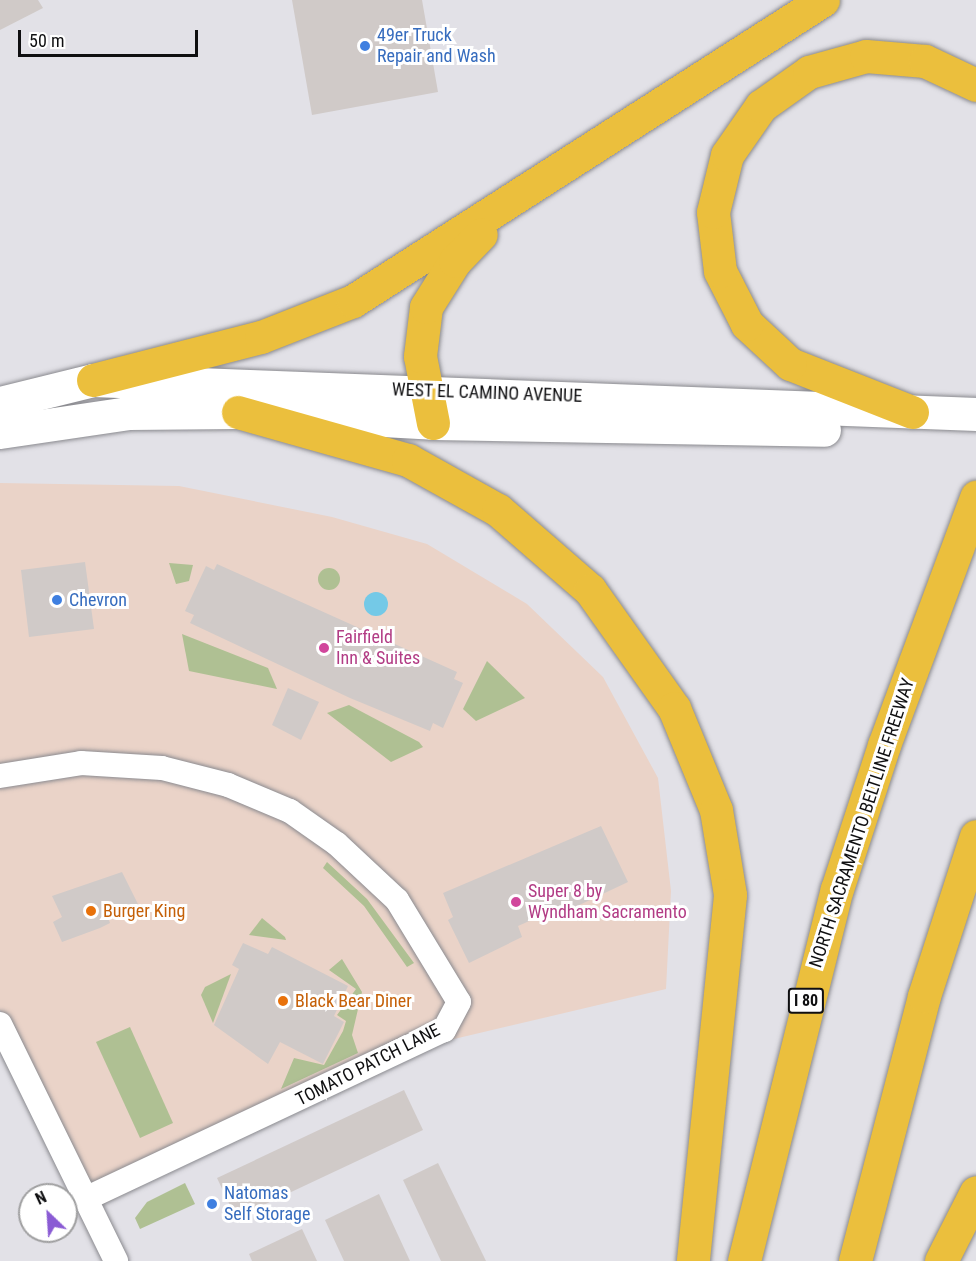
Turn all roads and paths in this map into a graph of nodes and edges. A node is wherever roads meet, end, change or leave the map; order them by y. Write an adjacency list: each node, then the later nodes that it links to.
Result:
1 (823, 0): 3 (highway)
2 (976, 85): 9 (highway)
3 (603, 144): 4 (highway); 5 (highway)
4 (93, 380): 5 (main road, WEST EL CAMINO AVENUE); 6 (main road, WEST EL CAMINO AVENUE)
5 (427, 390): 9 (main road, WEST EL CAMINO AVENUE); 10 (highway)
6 (0, 403)
7 (238, 412): 10 (main road, WEST EL CAMINO AVENUE); 11 (main road, WEST EL CAMINO AVENUE); 20 (highway)
8 (976, 414): 9 (main road, WEST EL CAMINO AVENUE)
9 (911, 422): 10 (main road, WEST EL CAMINO AVENUE); 12 (main road, WEST EL CAMINO AVENUE)
10 (433, 423)
11 (0, 432)
12 (976, 434)
13 (975, 498): 21 (highway, NORTH SACRAMENTO BELTLINE FREEWAY / I 80)
14 (0, 776): 18 (street, TOMATO PATCH LANE)
15 (976, 836): 22 (highway)
16 (0, 1024): 18 (street)
17 (976, 1192): 23 (highway)
18 (86, 1199): 19 (street)
19 (116, 1261)
20 (693, 1261)
21 (744, 1261)
22 (855, 1261)
23 (941, 1261)

